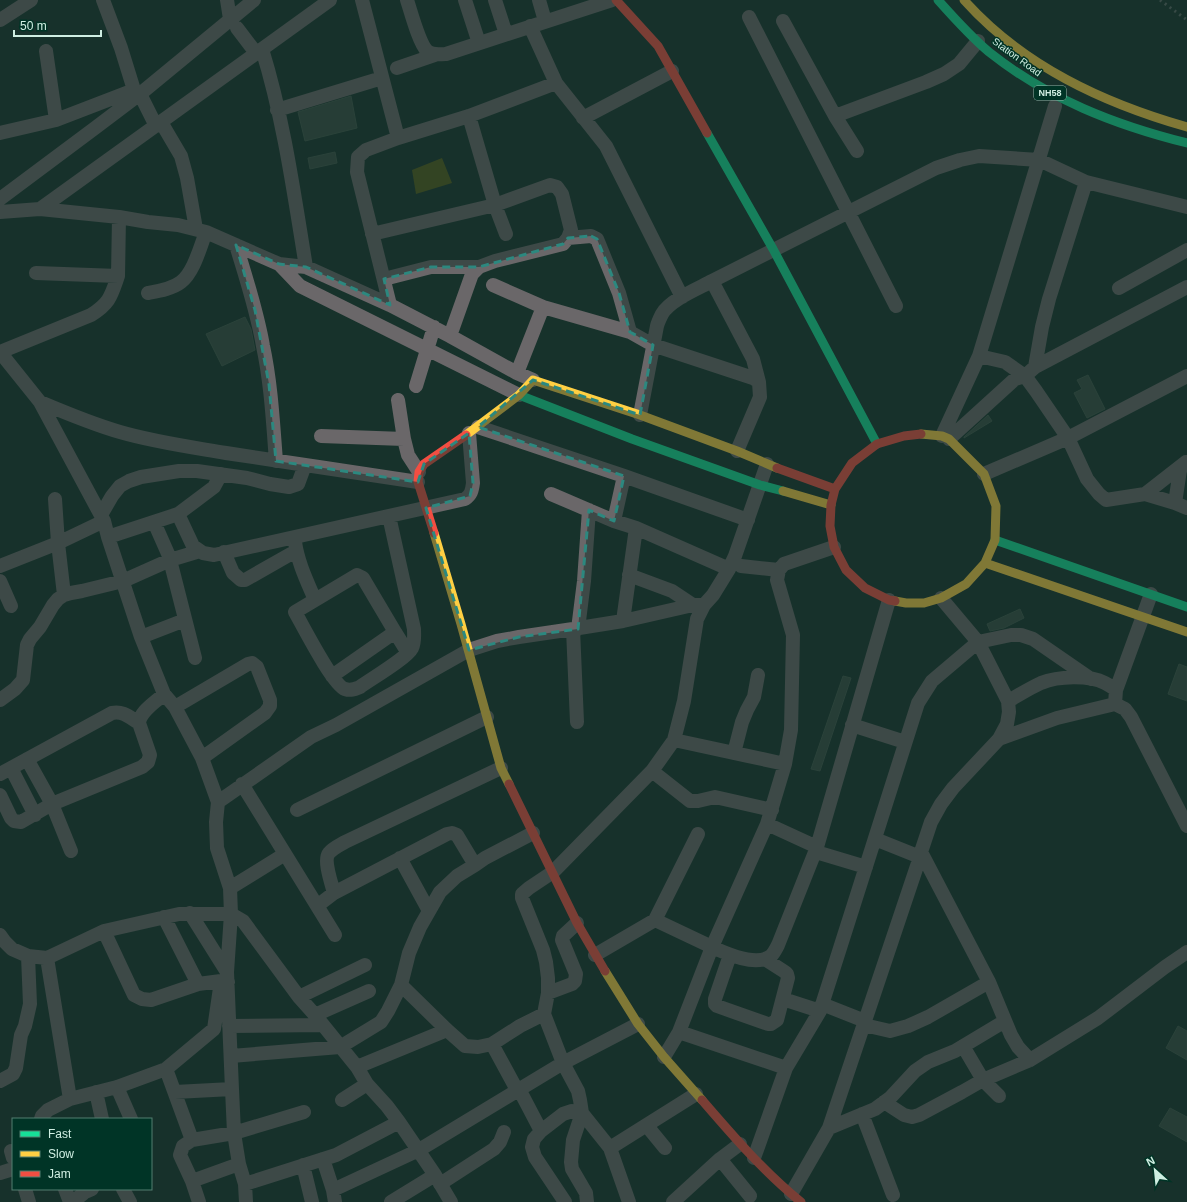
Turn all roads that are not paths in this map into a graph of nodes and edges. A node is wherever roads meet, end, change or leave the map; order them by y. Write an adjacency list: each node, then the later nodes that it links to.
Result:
1 (31, 0): 18 (street)
2 (103, 0): 33 (street)
3 (227, 0): 21 (street)
4 (254, 0): 21 (street)
5 (330, 0): 27 (street)
6 (362, 0): 31 (street)
7 (407, 0): 28 (street)
8 (465, 0): 25 (street)
9 (495, 0): 23 (street)
10 (539, 0): 19 (street)
11 (612, 0): 19 (street)
12 (616, 0): 30 (main road)
13 (938, 0): 24 (main road, Station Road / NH58)
14 (947, 0): 39 (main road)
15 (957, 0): 39 (main road)
16 (964, 0): 36 (main road, Station Road / NH58)
17 (749, 17): 56 (street)
18 (0, 20)
19 (545, 21): 22 (street)
20 (783, 21): 38 (street)
21 (234, 24): 27 (street); 33 (street)
22 (530, 26): 23 (street); 32 (street)
23 (506, 34): 25 (street)
24 (978, 41): 38 (street); 44 (main road, Station Road / NH58)
25 (479, 43): 28 (street)
26 (46, 51): 41 (street)
27 (259, 51): 35 (street); 42 (street)
28 (435, 55): 29 (street)
29 (397, 68)
30 (672, 71): 40 (street); 63 (main road)
31 (382, 78): 35 (street); 46 (street)
32 (556, 83): 37 (street); 40 (street)
33 (137, 92): 41 (street); 42 (street); 51 (street)
34 (1055, 106): 49 (street)
35 (278, 110): 66 (street)
36 (1149, 115): 39 (main road); 43 (main road, Station Road / NH58)
37 (469, 116): 46 (street); 52 (street)
38 (835, 116): 48 (street)
39 (1124, 116): 44 (main road)
40 (583, 118): 76 (street)
41 (56, 120): 45 (street)
42 (159, 124): 54 (street); 58 (street)
43 (1187, 127)
44 (1143, 131): 47 (main road, Station Road / NH58)
45 (0, 133)
46 (398, 138): 59 (street)
47 (1187, 143)
48 (857, 151)
49 (1039, 160): 50 (street); 56 (street); 85 (street)
50 (1086, 182): 53 (street); 87 (street)
51 (0, 199)
52 (495, 205): 59 (street); 60 (street); 61 (street)
53 (1187, 207)
54 (40, 209): 55 (street); 57 (street)
55 (0, 212)
56 (848, 213): 63 (street); 78 (street)
57 (119, 217): 58 (street); 69 (street)
58 (201, 230): 62 (street); 75 (street)
59 (372, 234): 70 (street)
60 (506, 234)
61 (568, 238): 67 (street); 81 (street)
62 (236, 245): 65 (street); 105 (street)
63 (773, 250): 71 (street); 103 (main road)
64 (1187, 250): 74 (street)
65 (279, 264): 66 (street); 84 (street)
66 (306, 267): 77 (street)
67 (479, 267): 70 (street); 82 (street)
68 (36, 273): 69 (street)
69 (118, 276): 86 (street)
70 (384, 279): 77 (street)
71 (712, 281): 76 (street); 92 (street)
72 (493, 285): 79 (street)
73 (1187, 287): 87 (street)
74 (1119, 288)
75 (148, 293)
76 (682, 297): 83 (street)
77 (390, 305): 80 (street)
78 (896, 306)
79 (543, 307): 81 (street); 88 (street)
80 (434, 328): 82 (street); 84 (street)
81 (630, 332): 83 (street)
82 (450, 336): 88 (street)
83 (653, 345): 92 (street); 97 (street)
84 (427, 350): 93 (street); 94 (street)
85 (979, 356): 89 (street); 100 (street)
86 (3, 362): 96 (street)
87 (1035, 367): 89 (street)
88 (517, 373): 91 (street)
89 (1025, 376): 100 (street); 101 (street)
90 (1187, 376): 101 (street)
91 (533, 380): 94 (main road); 97 (main road)
92 (759, 382): 104 (street)
93 (416, 386)
94 (519, 395): 98 (main road); 113 (main road)
95 (398, 400): 102 (street)
96 (40, 402): 105 (street); 124 (street)
97 (640, 415): 104 (main road)
98 (474, 430): 111 (street); 112 (main road); 120 (street)
99 (321, 436): 102 (street)
100 (945, 437): 103 (main road); 110 (main road)
101 (1068, 438): 110 (street); 116 (street)
102 (404, 439): 112 (street)
103 (877, 444): 114 (main road)
104 (737, 451): 107 (main road)
105 (276, 461): 108 (street)
106 (1187, 461): 116 (street); 119 (street)
107 (767, 464): 113 (street); 114 (main road)
108 (305, 465): 109 (street); 112 (street)
109 (221, 474): 122 (street); 124 (street)
110 (984, 474): 131 (main road)
111 (624, 476): 125 (street); 126 (street)
112 (418, 477): 120 (main road)
113 (760, 484): 118 (main road); 125 (street)
114 (835, 489): 118 (main road)
115 (551, 494): 121 (street)
116 (1145, 494): 119 (street)
117 (55, 499): 132 (street)
118 (831, 505): 133 (main road)
119 (1181, 506)
120 (426, 508): 123 (street); 161 (main road)
121 (589, 510): 126 (street); 156 (street)
122 (178, 514): 127 (street); 134 (street)
123 (389, 516): 130 (street); 162 (street)
124 (103, 518): 129 (street); 132 (street)
125 (748, 520): 140 (street)
126 (614, 521): 128 (street)
127 (154, 522): 129 (street); 137 (street)
128 (636, 528): 140 (street); 142 (street)
129 (108, 537): 144 (street)
130 (294, 537): 135 (street); 136 (street)
131 (995, 540): 138 (main road); 145 (main road)
132 (58, 543): 139 (street); 146 (street)
133 (834, 547): 141 (street); 149 (main road)
134 (200, 551): 136 (street); 137 (street)
135 (296, 551): 136 (street); 148 (street)
136 (224, 552)
137 (170, 560): 144 (street); 154 (street)
138 (985, 563): 147 (main road); 153 (main road)
139 (0, 566)
140 (735, 567): 141 (street); 150 (street)
141 (779, 570): 183 (street)
142 (629, 575): 150 (street); 155 (street)
143 (0, 581): 151 (street)
144 (123, 581): 146 (street); 159 (street)
145 (1151, 594): 152 (main road); 153 (street)
146 (64, 595): 169 (street)
147 (941, 598): 149 (main road); 160 (street)
148 (315, 600): 157 (street); 165 (street)
149 (889, 600): 176 (street)
150 (698, 605): 155 (street); 178 (street)
151 (11, 606)
152 (1187, 607)
153 (1143, 617): 158 (main road); 167 (street)
154 (185, 620): 159 (street); 163 (street)
155 (623, 621): 156 (street)
156 (575, 629): 161 (street); 174 (street)
157 (395, 632): 162 (street); 165 (street)
158 (1187, 632)
159 (141, 637): 168 (street)
160 (978, 642): 166 (street); 170 (street); 179 (street)
161 (469, 650): 173 (main road); 187 (street)
162 (408, 653): 165 (street)
163 (195, 658)
164 (758, 675): 180 (street)
165 (332, 676)
166 (1091, 679): 167 (street); 170 (street)
167 (1116, 690): 171 (street)
168 (164, 694): 172 (street); 175 (street)
169 (0, 700)
170 (1008, 701): 177 (street)
171 (1115, 704): 177 (street); 195 (street)
172 (175, 708): 181 (street); 181 (street)
173 (487, 717): 184 (main road); 191 (street)
174 (577, 722)
175 (139, 723): 182 (street); 190 (street)
176 (852, 725): 179 (street); 199 (street)
177 (999, 739): 202 (street)
178 (674, 740): 180 (street); 186 (street)
179 (906, 742): 198 (street)
180 (734, 753): 183 (street)
181 (202, 758): 189 (street)
182 (28, 759): 185 (street); 190 (street)
183 (785, 764): 192 (street)
184 (501, 768): 196 (main road); 208 (street)
185 (6, 771): 193 (street)
186 (652, 771): 192 (street); 206 (street)
187 (242, 784): 189 (street); 201 (street)
188 (0, 795): 193 (street)
189 (218, 802): 207 (street)
190 (52, 804): 193 (street); 200 (street)
191 (297, 810)
192 (772, 810): 194 (street)
193 (35, 815)
194 (767, 824): 199 (street); 219 (street)
195 (1187, 826)
196 (533, 833): 204 (street); 206 (main road)
197 (698, 834): 214 (street)
198 (875, 839): 202 (street); 205 (street)
199 (816, 849): 205 (street); 225 (street)
200 (71, 851)
201 (285, 854): 207 (street); 209 (street)
202 (920, 854): 228 (street); 239 (street)
203 (400, 858): 204 (street); 208 (street); 210 (street)
204 (475, 865): 210 (street)
205 (866, 867): 235 (street)
206 (553, 872): 215 (main road); 232 (street)
207 (230, 888): 212 (street)
208 (334, 894): 209 (street)
209 (317, 906): 218 (street)
210 (429, 911): 230 (street)
211 (190, 913): 212 (street); 213 (street); 227 (street)
212 (231, 914): 227 (street); 233 (street)
213 (164, 917): 216 (street); 229 (street)
214 (655, 920): 219 (street); 221 (street)
215 (577, 924): 221 (main road); 232 (street)
216 (104, 931): 224 (street); 229 (street)
217 (0, 935): 222 (street)
218 (335, 935)
219 (712, 947): 223 (street); 243 (street)
220 (1187, 952): 249 (street)
221 (595, 955): 240 (main road)
222 (28, 956): 224 (street); 255 (street)
223 (730, 956): 225 (street); 234 (street)
224 (47, 958): 264 (street)
225 (764, 959): 234 (street)
226 (365, 964): 233 (street)
227 (225, 978): 229 (street); 241 (street); 253 (street)
228 (989, 982): 238 (street); 239 (street)
229 (198, 984)
230 (401, 985): 242 (street); 246 (street)
231 (369, 991): 237 (street)
232 (548, 993): 236 (street)
233 (299, 997): 237 (street)
234 (783, 999): 235 (street)
235 (821, 1008): 239 (street); 252 (street)
236 (544, 1014): 244 (street); 250 (street)
237 (319, 1020): 241 (street); 246 (street)
238 (1005, 1021): 245 (street); 249 (street)
239 (864, 1023): 275 (street)
240 (638, 1024): 248 (main road); 250 (street)
241 (229, 1026): 247 (street)
242 (446, 1030): 244 (street); 251 (street)
243 (679, 1032): 248 (street); 252 (street)
244 (492, 1044): 259 (street)
245 (963, 1046): 254 (street); 266 (street)
246 (340, 1047): 247 (street); 251 (street)
247 (231, 1056): 258 (street)
248 (664, 1057): 262 (main road)
249 (1030, 1060): 254 (street)
250 (563, 1062): 259 (street); 268 (street)
251 (357, 1067): 256 (street)
252 (786, 1068): 284 (street)
253 (166, 1069): 257 (street); 261 (street)
254 (983, 1080): 263 (street); 266 (street)
255 (0, 1081)
256 (367, 1084): 265 (street); 273 (street)
257 (117, 1088): 260 (street); 272 (street)
258 (232, 1089): 261 (street); 278 (street)
259 (518, 1090): 276 (street); 283 (street)
260 (96, 1092): 264 (street); 271 (street)
261 (174, 1092): 279 (street)
262 (696, 1094): 274 (street); 280 (main road)
263 (999, 1096)
264 (70, 1099): 270 (street)
265 (342, 1100)
266 (884, 1102): 269 (street)
267 (304, 1112): 278 (street)
268 (582, 1113): 276 (street); 281 (street); 310 (street)
269 (862, 1114): 275 (street); 298 (street)
270 (41, 1118)
271 (102, 1118)
272 (130, 1118)
273 (399, 1122): 283 (street); 285 (street)
274 (647, 1126): 281 (street); 282 (street)
275 (829, 1128): 301 (street)
276 (541, 1131): 309 (street)
277 (504, 1132): 297 (street)
278 (234, 1133): 279 (street); 287 (street)
279 (192, 1140): 291 (street)
280 (740, 1144): 284 (main road); 286 (street)
281 (610, 1148): 311 (street)
282 (665, 1148)
283 (419, 1150): 297 (street); 299 (street)
284 (754, 1158): 301 (main road)
285 (323, 1159): 288 (street); 299 (street)
286 (720, 1159): 300 (street); 312 (street)
287 (239, 1164): 291 (street); 292 (street)
288 (303, 1166): 292 (street); 307 (street)
289 (12, 1169): 290 (street)
290 (0, 1173)
291 (192, 1181): 305 (street)
292 (245, 1184): 306 (street)
293 (25, 1190): 302 (street)
294 (66, 1190): 303 (street)
295 (90, 1190): 303 (street)
296 (124, 1190): 304 (street)
297 (442, 1191): 308 (street)
298 (893, 1195)
299 (334, 1196)
300 (750, 1196)
301 (796, 1198)
302 (29, 1202)
303 (72, 1202)
304 (130, 1202)
305 (199, 1202)
306 (246, 1202)
307 (312, 1202)
308 (391, 1202)
309 (565, 1202)
310 (587, 1202)
311 (629, 1202)
312 (672, 1202)

